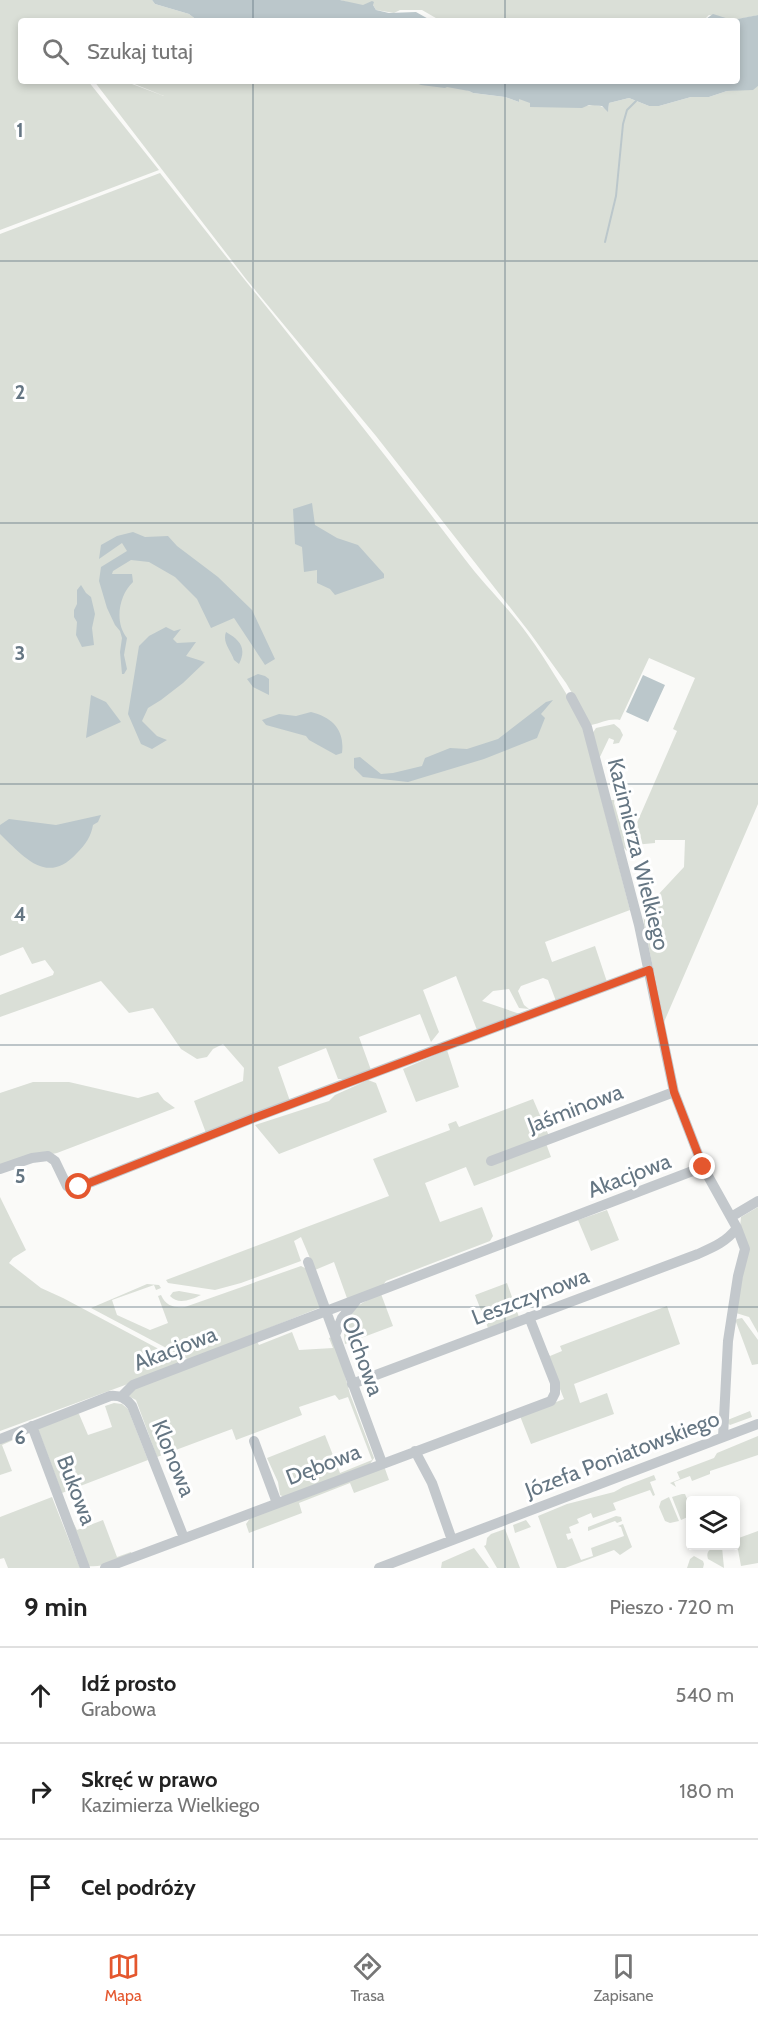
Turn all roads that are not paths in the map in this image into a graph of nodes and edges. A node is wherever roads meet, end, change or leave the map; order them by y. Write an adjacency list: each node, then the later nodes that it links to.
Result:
1 (571, 697): 2 (street, Kazimierza Wielkiego)
2 (649, 970): 3 (street, Kazimierza Wielkiego); 6 (street)
3 (674, 1092): 4 (street, Jaśminowa); 5 (street, Kazimierza Wielkiego)
4 (491, 1161)
5 (703, 1167): 8 (street, Kazimierza Wielkiego); 13 (street, Akacjowa)
6 (0, 1169)
7 (758, 1201): 8 (street)
8 (731, 1217): 9 (street, Kazimierza Wielkiego)
9 (737, 1228): 10 (street, Kazimierza Wielkiego); 11 (street, Leszczynowa)
10 (743, 1241): 11 (street, Leszczynowa); 21 (street)
11 (721, 1244): 15 (street, Leszczynowa)
12 (308, 1262): 14 (street, Olchowa)
13 (367, 1295): 14 (street, Akacjowa); 16 (street, Akacjowa)
14 (327, 1311): 16 (street, Olchowa); 18 (street, Akacjowa)
15 (529, 1317): 17 (street, Leszczynowa); 24 (street, Dębowa)
16 (335, 1335): 17 (street, Olchowa)
17 (352, 1384): 25 (street, Olchowa)
18 (121, 1396): 20 (street, Akacjowa); 27 (street, Klonowa)
19 (758, 1424): 21 (street, Józefa Poniatowskiego)
20 (32, 1426): 22 (street, Akacjowa); 29 (street, Bukowa)
21 (723, 1437): 28 (street, Józefa Poniatowskiego)
22 (0, 1439)
23 (254, 1441): 26 (street)
24 (415, 1451): 25 (street, Dębowa); 28 (street)
25 (382, 1463): 26 (street, Dębowa)
26 (277, 1503): 27 (street, Dębowa)
27 (184, 1538): 30 (street, Dębowa)
28 (452, 1540): 31 (street, Józefa Poniatowskiego)
29 (85, 1568)
30 (105, 1568)
31 (379, 1568)

